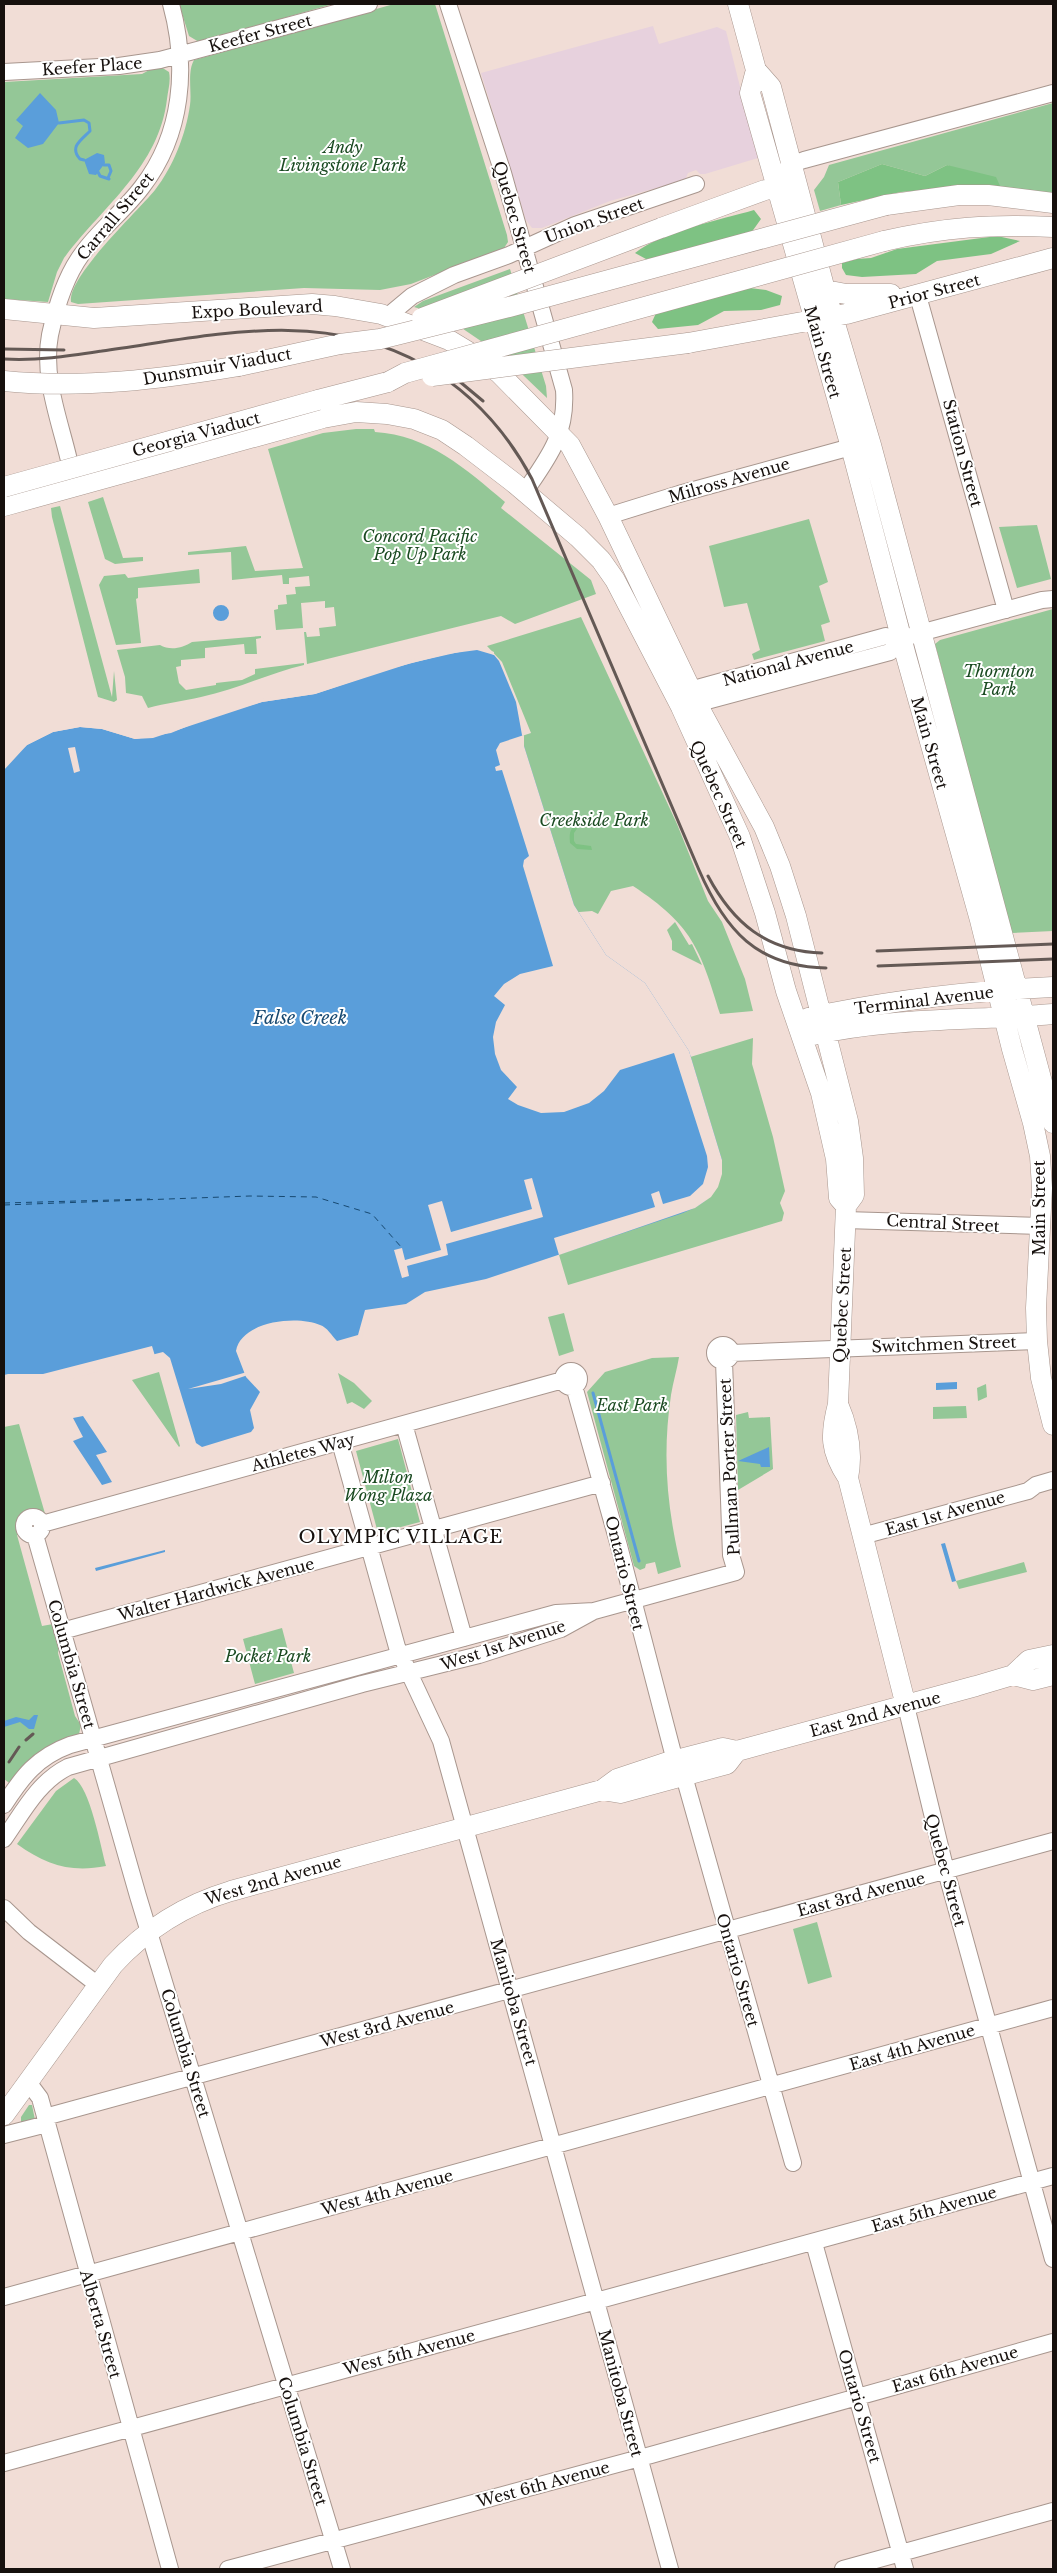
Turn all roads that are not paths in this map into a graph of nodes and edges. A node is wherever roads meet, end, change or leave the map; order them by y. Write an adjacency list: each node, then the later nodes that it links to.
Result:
1 (171, 4): 5 (street, Carrall Street)
2 (369, 4): 5 (street, Keefer Street)
3 (448, 4): 15 (street, Quebec Street)
4 (743, 5): 6 (main road, Main Street)
5 (180, 55): 7 (street, Keefer Place); 20 (street, Carrall Street)
6 (756, 70): 9 (main road, Main Street); 12 (main road, Main Street)
7 (4, 72)
8 (1053, 93): 9 (street)
9 (792, 164): 11 (main road, Main Street); 12 (street)
10 (696, 184): 15 (street, Union Street)
11 (797, 184): 12 (main road); 17 (main road, Main Street)
12 (769, 188): 22 (main road, Main Street); 23 (main road, bridge)
13 (1053, 203): 23 (main road, bridge)
14 (1053, 227): 25 (main road, bridge)
15 (524, 248): 21 (street, Union Street); 26 (street, Quebec Street)
16 (1053, 258): 18 (main road, Prior Street)
17 (825, 290): 18 (main road); 22 (main road, Main Street)
18 (918, 296): 22 (main road, Prior Street); 34 (street, Station Street)
19 (4, 309): 20 (main road, Expo Boulevard)
20 (55, 315): 21 (main road, Expo Boulevard); 28 (street, Carrall Street)
21 (388, 316): 26 (main road, Expo Boulevard)
22 (823, 319): 25 (main road, Prior Street, bridge); 27 (main road, Main Street); 35 (main road, Main Street)
23 (340, 344): 24 (main road, Dunsmuir Viaduct, bridge)
24 (4, 381)
25 (388, 382): 29 (main road, Georgia Viaduct, bridge)
26 (560, 434): 30 (street, Quebec Street); 32 (main road, Quebec Street)
27 (851, 447): 32 (street, Milross Avenue); 35 (main road, Main Street)
28 (74, 485): 30 (main road); 31 (main road)
29 (4, 487)
30 (524, 493): 36 (main road, Quebec Street)
31 (4, 506)
32 (608, 516): 36 (main road, Quebec Street)
33 (1053, 599): 34 (street, National Avenue)
34 (1006, 610): 35 (street, National Avenue)
35 (911, 636): 36 (street, National Avenue); 38 (main road, Main Street)
36 (686, 699): 42 (main road, Quebec Street); 43 (main road, Quebec Street)
37 (1053, 988): 38 (main road, Terminal Avenue)
38 (1008, 989): 40 (main road, Main Street); 41 (main road, Main Street); 42 (main road, Terminal Avenue)
39 (1053, 1014): 41 (main road, Terminal Avenue)
40 (1004, 1016): 41 (main road, Terminal Avenue); 42 (main road, Terminal Avenue); 46 (main road, Main Street)
41 (1024, 1016): 44 (main road, Main Street)
42 (823, 1024): 43 (main road, Terminal Avenue); 45 (main road, Quebec Street)
43 (799, 1029): 45 (main road, Quebec Street)
44 (1053, 1123)
45 (845, 1213): 46 (street, Central Street); 48 (main road, Quebec Street)
46 (1041, 1226): 47 (main road, Main Street)
47 (1037, 1341): 48 (street, Switchmen Street); 52 (main road, Main Street)
48 (840, 1348): 49 (street, Switchmen Street); 60 (main road, Quebec Street)
49 (727, 1357): 62 (street, Pullman Porter Street)
50 (569, 1383): 51 (street, Athletes Way); 55 (street, Ontario Street)
51 (404, 1424): 53 (street, Athletes Way); 58 (street)
52 (1053, 1425)
53 (340, 1442): 59 (street, Athletes Way); 61 (street, Manitoba Street)
54 (1053, 1480): 57 (street, East 1st Avenue)
55 (602, 1483): 58 (street, Walter Hardwick Avenue); 62 (street, Ontario Street)
56 (1053, 1490): 57 (street, East 1st Avenue)
57 (1028, 1491): 60 (street, East 1st Avenue)
58 (433, 1529): 61 (street, Walter Hardwick Avenue); 65 (street)
59 (39, 1530): 64 (street, Columbia Street)
60 (862, 1536): 71 (main road, Quebec Street)
61 (368, 1547): 64 (street, Walter Hardwick Avenue); 67 (street, Manitoba Street)
62 (632, 1601): 63 (street); 74 (street, Ontario Street)
63 (594, 1611): 65 (street, West 1st Avenue); 68 (street, West 1st Avenue)
64 (62, 1631): 72 (street, Columbia Street)
65 (464, 1638): 67 (street, West 1st Avenue)
66 (1053, 1655): 69 (main road, East 2nd Avenue)
67 (402, 1656): 68 (street, Manitoba Street); 72 (street, West 1st Avenue)
68 (410, 1674): 73 (street, West 1st Avenue); 76 (street, Manitoba Street)
69 (1013, 1675): 70 (main road, East 2nd Avenue); 71 (main road, East 2nd Avenue)
70 (1053, 1675)
71 (906, 1706): 74 (main road, East 2nd Avenue); 79 (street, Quebec Street)
72 (92, 1739): 73 (street, Columbia Street); 75 (street, West 1st Avenue)
73 (97, 1757): 77 (street, West 1st Avenue); 81 (street, Columbia Street)
74 (680, 1768): 76 (main road, West 2nd Avenue); 82 (street, Ontario Street)
75 (4, 1805)
76 (465, 1826): 81 (main road, West 2nd Avenue); 84 (street, Manitoba Street)
77 (4, 1839)
78 (1053, 1841): 79 (street, East 3rd Avenue)
79 (946, 1870): 82 (street, East 3rd Avenue); 86 (street, Quebec Street)
80 (4, 1908): 83 (street)
81 (149, 1931): 83 (main road, West 2nd Avenue); 87 (street, Columbia Street)
82 (728, 1931): 84 (street, West 3rd Avenue); 89 (street, Ontario Street)
83 (98, 1984): 88 (main road, West 2nd Avenue)
84 (510, 1991): 87 (street, West 3rd Avenue); 93 (street, Manitoba Street)
85 (1053, 2008): 86 (street, East 4th Avenue)
86 (988, 2026): 89 (street, East 4th Avenue); 96 (street, Quebec Street)
87 (193, 2078): 91 (street, West 3rd Avenue); 97 (street, Columbia Street)
88 (28, 2082): 90 (main road, West 2nd Avenue); 91 (street, Alberta Street)
89 (771, 2087): 93 (street, West 4th Avenue); 94 (street, Ontario Street)
90 (4, 2115)
91 (46, 2121): 92 (street, West 3rd Avenue); 100 (street, Alberta Street)
92 (4, 2136)
93 (554, 2146): 97 (street, West 4th Avenue); 102 (street, Manitoba Street)
94 (793, 2163)
95 (1053, 2176): 96 (street, East 5th Avenue)
96 (1032, 2182): 98 (street, East 5th Avenue); 99 (street, Quebec Street)
97 (240, 2232): 100 (street, West 4th Avenue); 104 (street, Columbia Street)
98 (814, 2243): 102 (street, West 5th Avenue); 105 (street, Ontario Street)
99 (1053, 2259)
100 (88, 2274): 101 (street, West 4th Avenue); 106 (street, Alberta Street)
101 (4, 2297)
102 (596, 2301): 104 (street, West 5th Avenue); 107 (street, Manitoba Street)
103 (1053, 2342): 105 (street, East 6th Avenue)
104 (287, 2386): 106 (street, West 5th Avenue); 110 (street, Columbia Street)
105 (857, 2397): 107 (street, West 6th Avenue); 111 (street, Ontario Street)
106 (131, 2428): 108 (street, West 5th Avenue); 112 (street, Alberta Street)
107 (639, 2458): 110 (street, West 6th Avenue); 115 (street, Manitoba Street)
108 (4, 2463)
109 (1053, 2511): 111 (street)
110 (333, 2540): 113 (street, West 6th Avenue); 114 (street, Columbia Street)
111 (901, 2553): 116 (street); 117 (street, Ontario Street)
112 (170, 2569)
113 (228, 2569)
114 (342, 2569)
115 (670, 2569)
116 (843, 2569)
117 (906, 2569)

